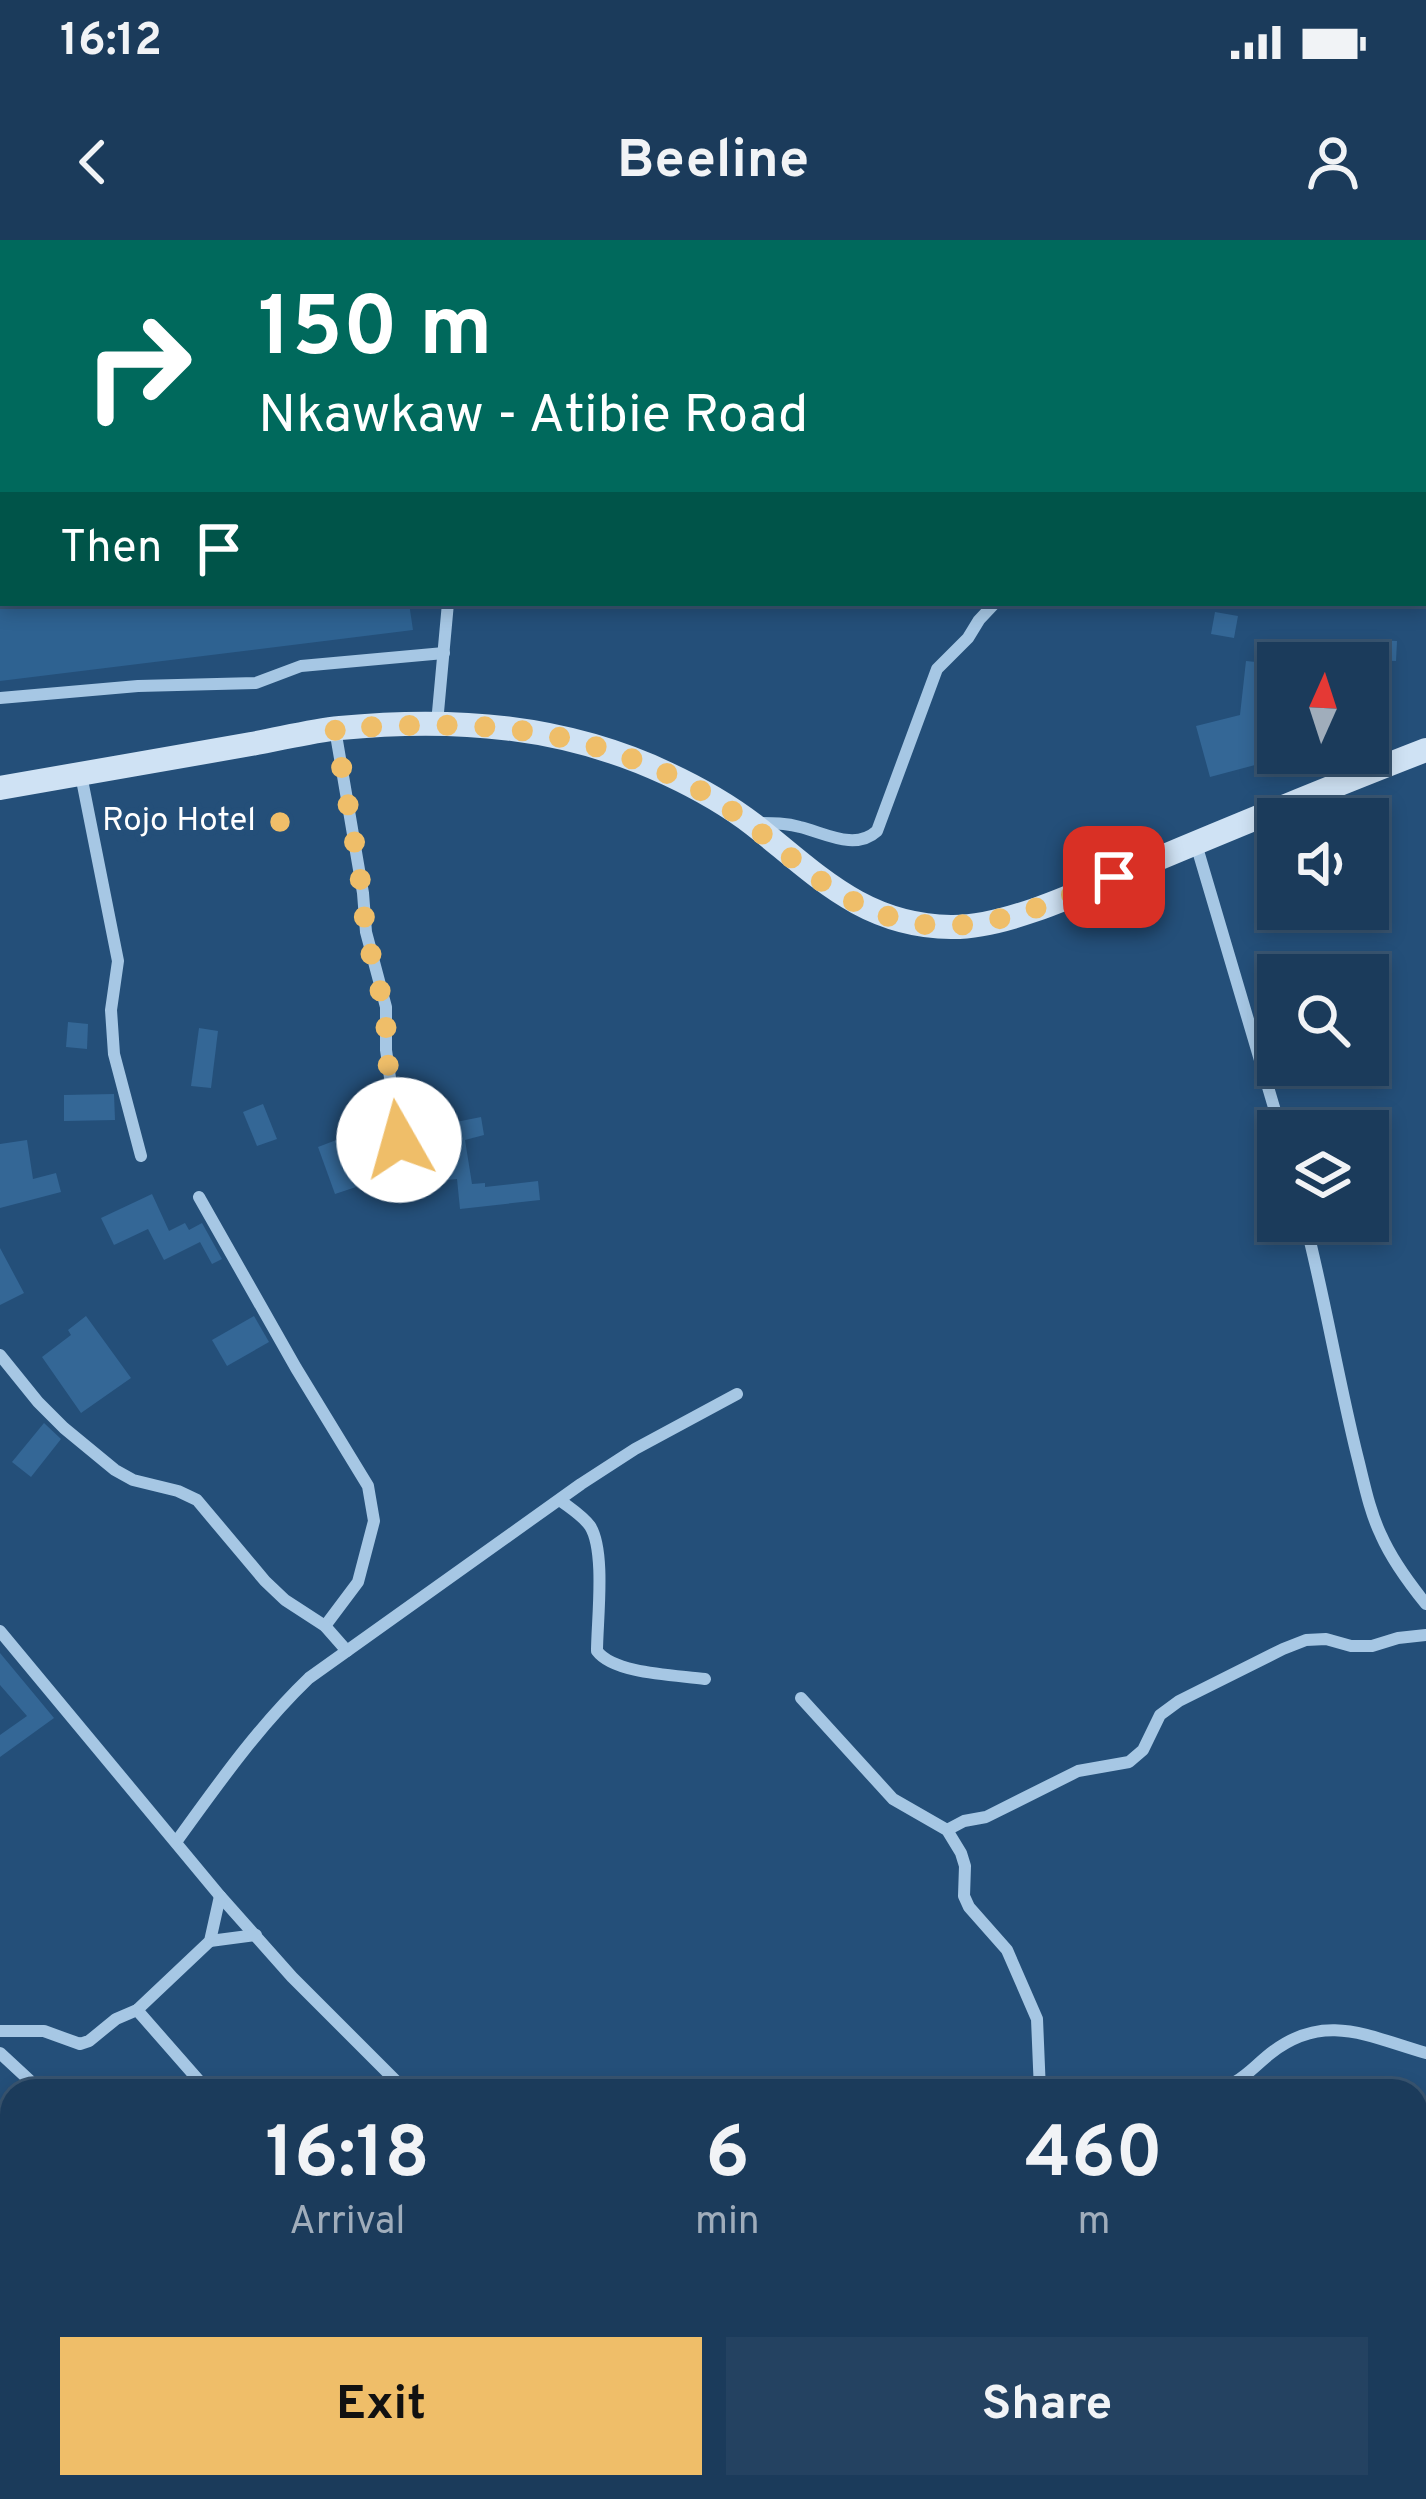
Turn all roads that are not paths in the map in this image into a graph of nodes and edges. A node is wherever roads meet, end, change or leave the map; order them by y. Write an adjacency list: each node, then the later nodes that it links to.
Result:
1 (448, 606): 3 (street)
2 (992, 606): 10 (street)
3 (444, 653): 4 (street); 5 (street)
4 (0, 698)
5 (437, 723): 6 (main road); 10 (main road)
6 (335, 729): 8 (main road); 13 (street)
7 (1426, 750): 11 (main road)
8 (81, 774): 9 (main road); 14 (street)
9 (0, 788)
10 (752, 823): 11 (main road)
11 (1196, 843): 12 (street)
12 (1275, 1110)
13 (399, 1140)
14 (141, 1156)
15 (200, 1197): 21 (street)
16 (1311, 1242): 20 (street)
17 (0, 1355): 21 (street)
18 (737, 1394): 19 (street)
19 (561, 1501): 24 (street); 25 (street)
20 (1426, 1604)
21 (325, 1626): 24 (street)
22 (0, 1631): 28 (street)
23 (1426, 1635): 27 (street)
24 (347, 1651): 28 (street)
25 (705, 1678)
26 (801, 1698): 27 (street)
27 (947, 1830): 39 (street)
28 (176, 1842): 29 (street)
29 (220, 1896): 30 (street); 31 (street)
30 (256, 1935): 31 (street); 38 (street)
31 (210, 1941): 32 (street)
32 (137, 2010): 33 (street); 37 (street)
33 (0, 2031)
34 (0, 2053): 36 (street)
35 (1426, 2053): 40 (street)
36 (27, 2079)
37 (197, 2079)
38 (394, 2079)
39 (1040, 2079)
40 (1242, 2079)

